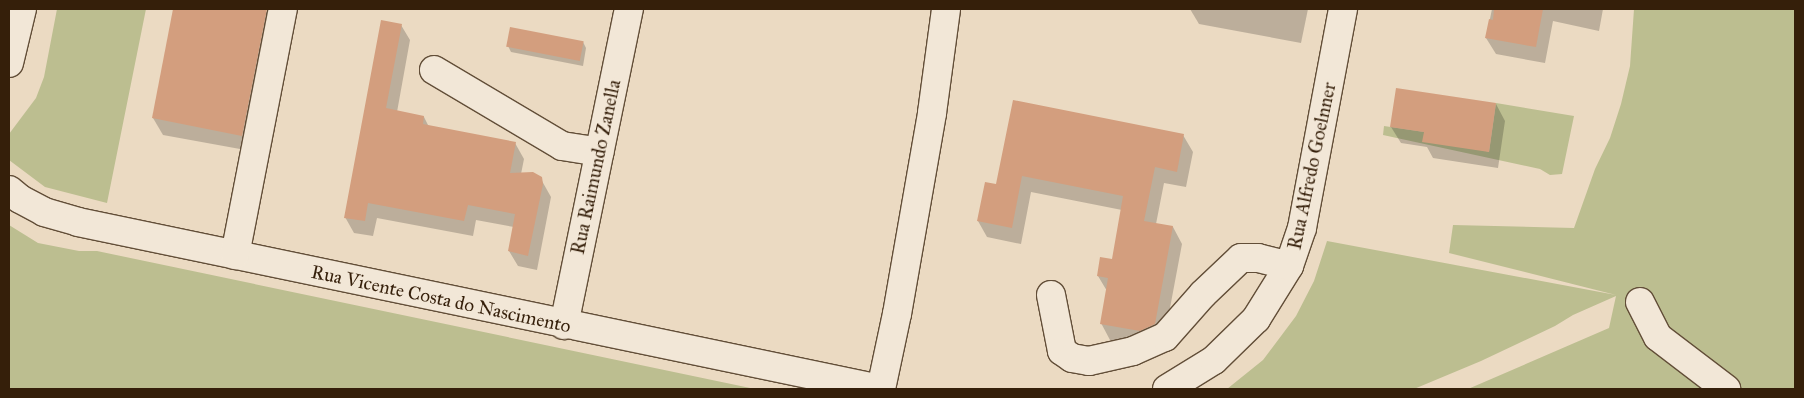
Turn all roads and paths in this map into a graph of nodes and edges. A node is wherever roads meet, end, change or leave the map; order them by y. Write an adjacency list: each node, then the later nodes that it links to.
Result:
1 (22, 9): 6 (street)
2 (282, 9): 10 (street)
3 (629, 9): 8 (street, Rua Raimundo Zanella)
4 (946, 9): 15 (street)
5 (1343, 9): 11 (street, Rua Alfredo Goelnner)
6 (9, 63)
7 (434, 70): 8 (street)
8 (600, 152): 14 (street, Rua Raimundo Zanella)
9 (9, 190): 10 (street, Rua Vicente Costa do Nascimento)
10 (235, 255): 14 (street, Rua Vicente Costa do Nascimento)
11 (1290, 266): 12 (street); 16 (street, Rua Alfredo Goelnner)
12 (1051, 295)
13 (1640, 302): 17 (street)
14 (564, 325): 15 (street, Rua Vicente Costa do Nascimento)
15 (881, 389)
16 (1166, 389)
17 (1726, 389)

